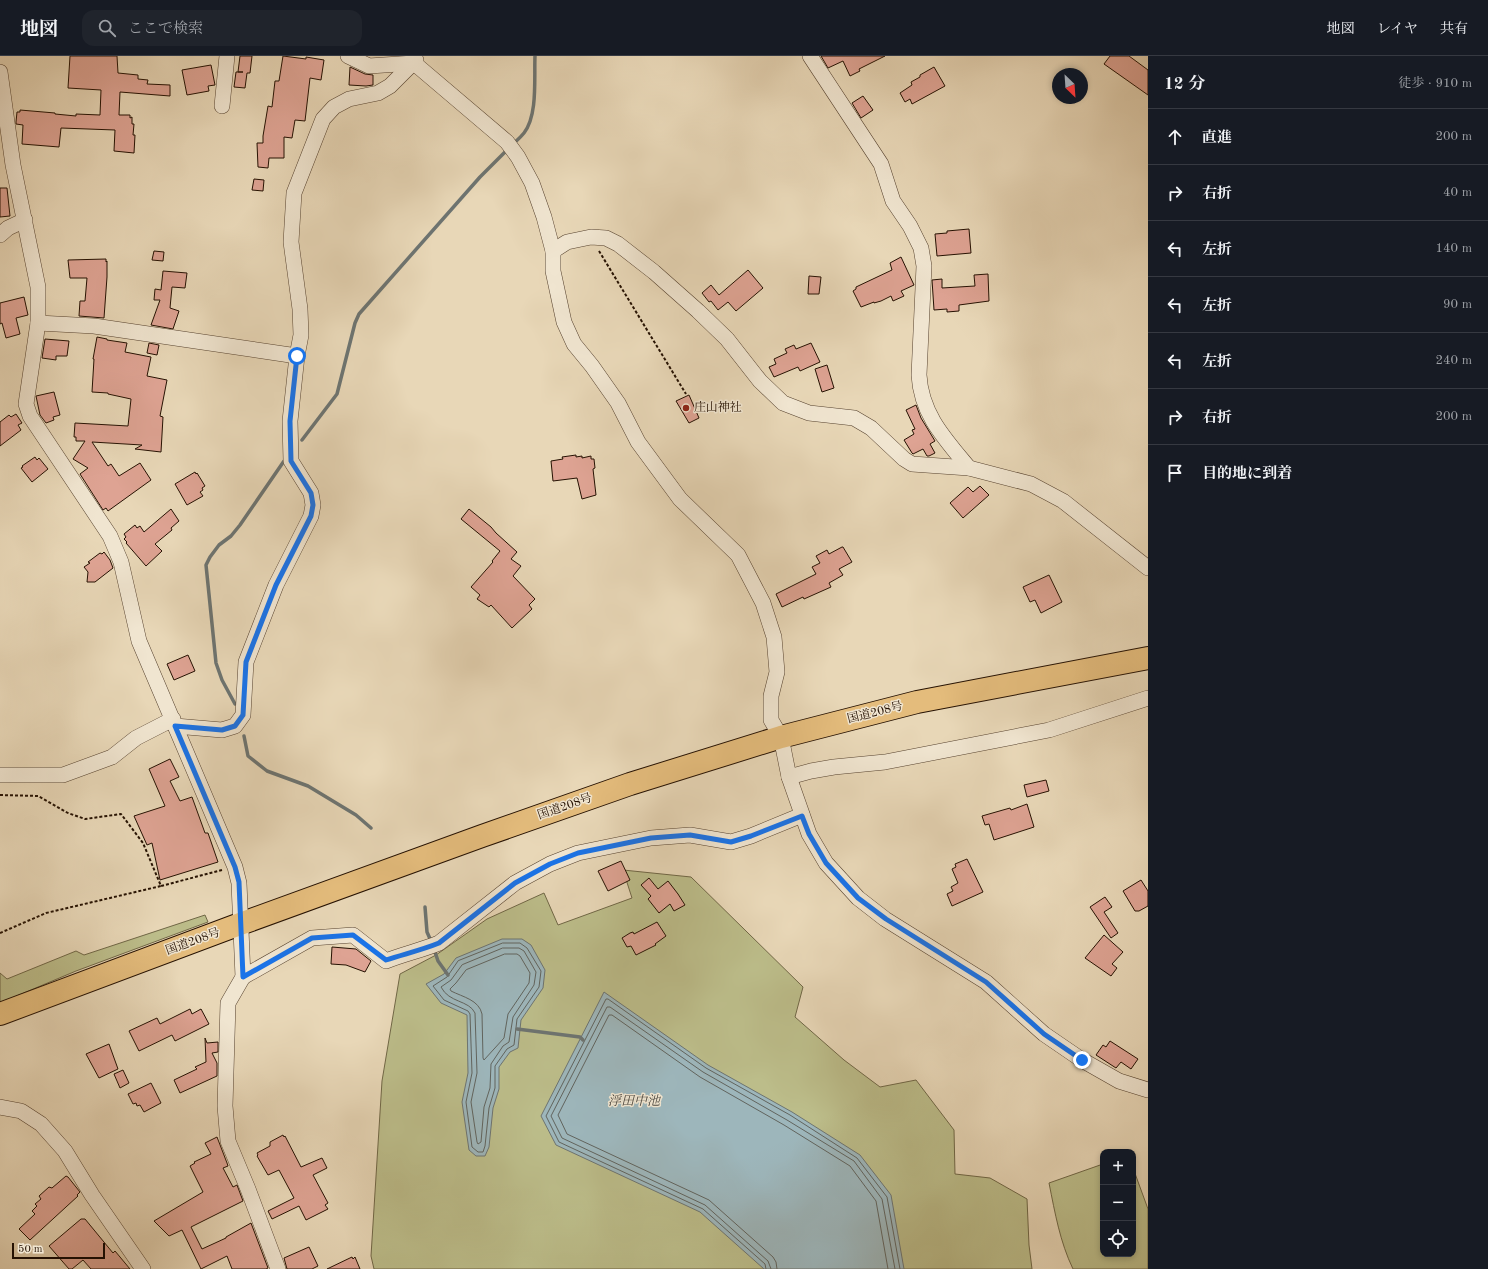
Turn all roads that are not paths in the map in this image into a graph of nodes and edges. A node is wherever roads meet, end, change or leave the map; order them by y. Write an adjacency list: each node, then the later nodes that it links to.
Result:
1 (227, 56): 6 (street)
2 (348, 56): 4 (street)
3 (810, 56): 12 (street)
4 (416, 59): 9 (street); 11 (street)
5 (0, 72): 7 (street)
6 (222, 106)
7 (25, 220): 8 (street); 10 (street)
8 (0, 235)
9 (553, 251): 12 (street); 17 (street)
10 (38, 323): 11 (street); 16 (street)
11 (297, 356): 16 (street)
12 (969, 468): 13 (street)
13 (1148, 568)
14 (1148, 658): 17 (highway, 国道208号)
15 (1148, 698): 19 (street)
16 (174, 723): 18 (street); 21 (street)
17 (781, 737): 19 (street); 21 (highway, 国道208号)
18 (0, 775)
19 (789, 777): 20 (street)
20 (802, 816): 22 (street); 24 (street)
21 (240, 924): 22 (street); 23 (highway, 国道208号)
22 (243, 977): 27 (street)
23 (0, 1014)
24 (1148, 1090)
25 (0, 1107): 26 (street)
26 (143, 1269)
27 (278, 1269)

